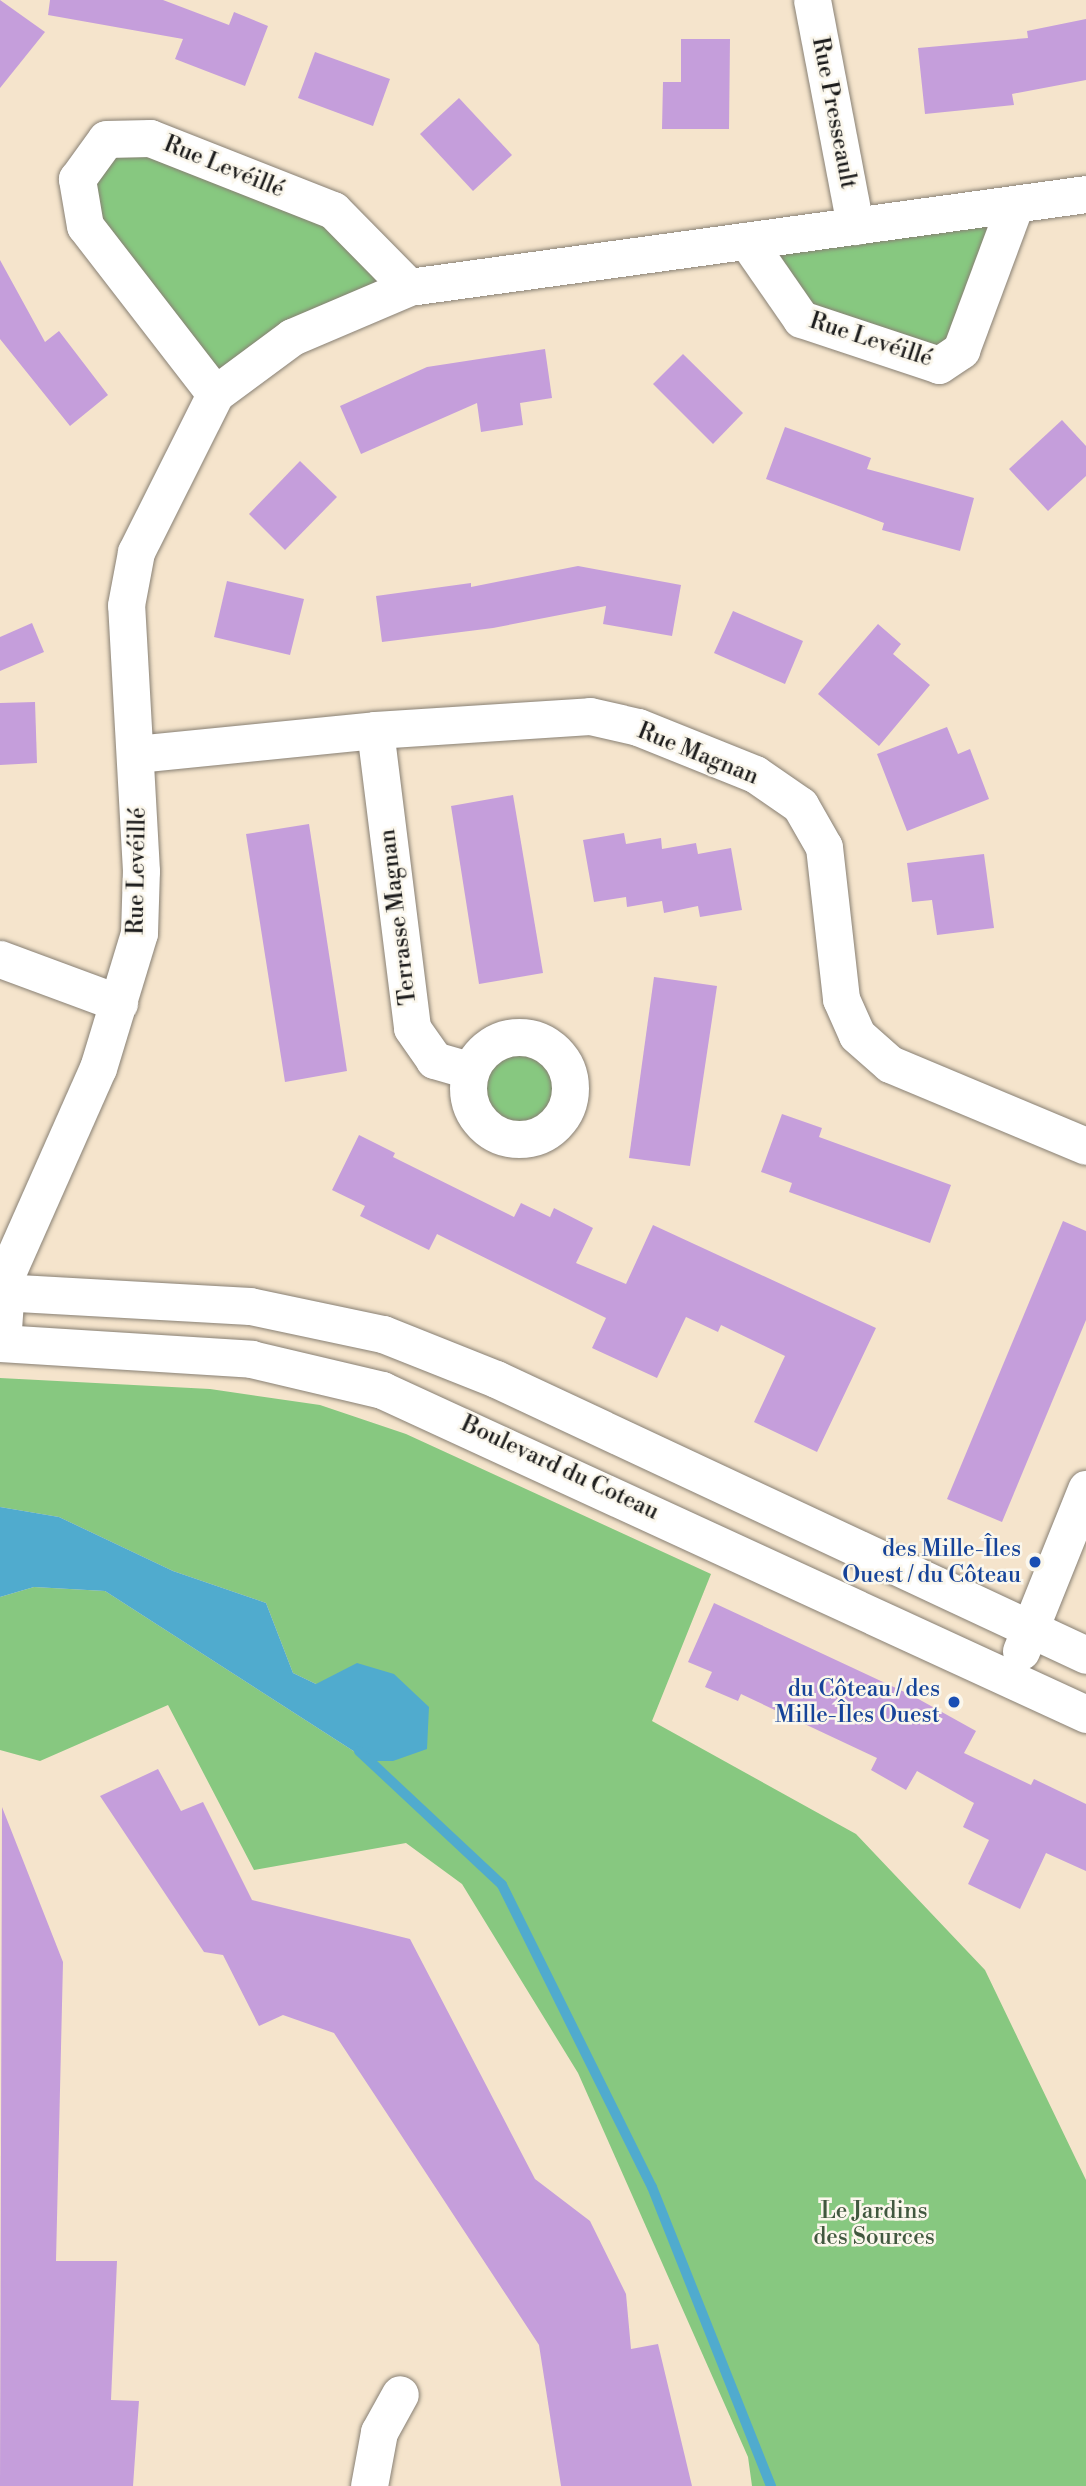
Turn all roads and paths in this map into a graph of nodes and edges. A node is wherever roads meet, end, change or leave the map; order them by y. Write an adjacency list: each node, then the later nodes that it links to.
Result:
1 (812, 0): 4 (street, Rue Presseault)
2 (1086, 194): 3 (street, Rue Levéillé)
3 (1015, 205): 4 (street, Rue Levéillé); 5 (street, Rue Levéillé)
4 (855, 226): 5 (street, Rue Levéillé)
5 (747, 241): 6 (street, Rue Levéillé)
6 (409, 286): 7 (street, Rue Levéillé); 7 (street, Rue Levéillé)
7 (215, 394): 9 (street, Rue Levéillé)
8 (375, 730): 9 (street, Rue Magnan); 12 (street, Terrasse Magnan); 13 (street, Rue Magnan)
9 (136, 754): 11 (street, Rue Levéillé)
10 (0, 959): 11 (street)
11 (120, 1003): 14 (street, Rue Levéillé)
12 (470, 1070)
13 (1086, 1146)
14 (2, 1292): 15 (street, Rue Levéillé); 17 (street)
15 (1, 1343): 19 (street, Boulevard du Coteau)
16 (1086, 1489): 17 (street)
17 (1030, 1629): 18 (street); 19 (street)
18 (1083, 1646): 20 (street)
19 (1010, 1678): 20 (street, Boulevard du Coteau)
20 (1071, 1707)
21 (400, 2394): 22 (street)
22 (369, 2486)

